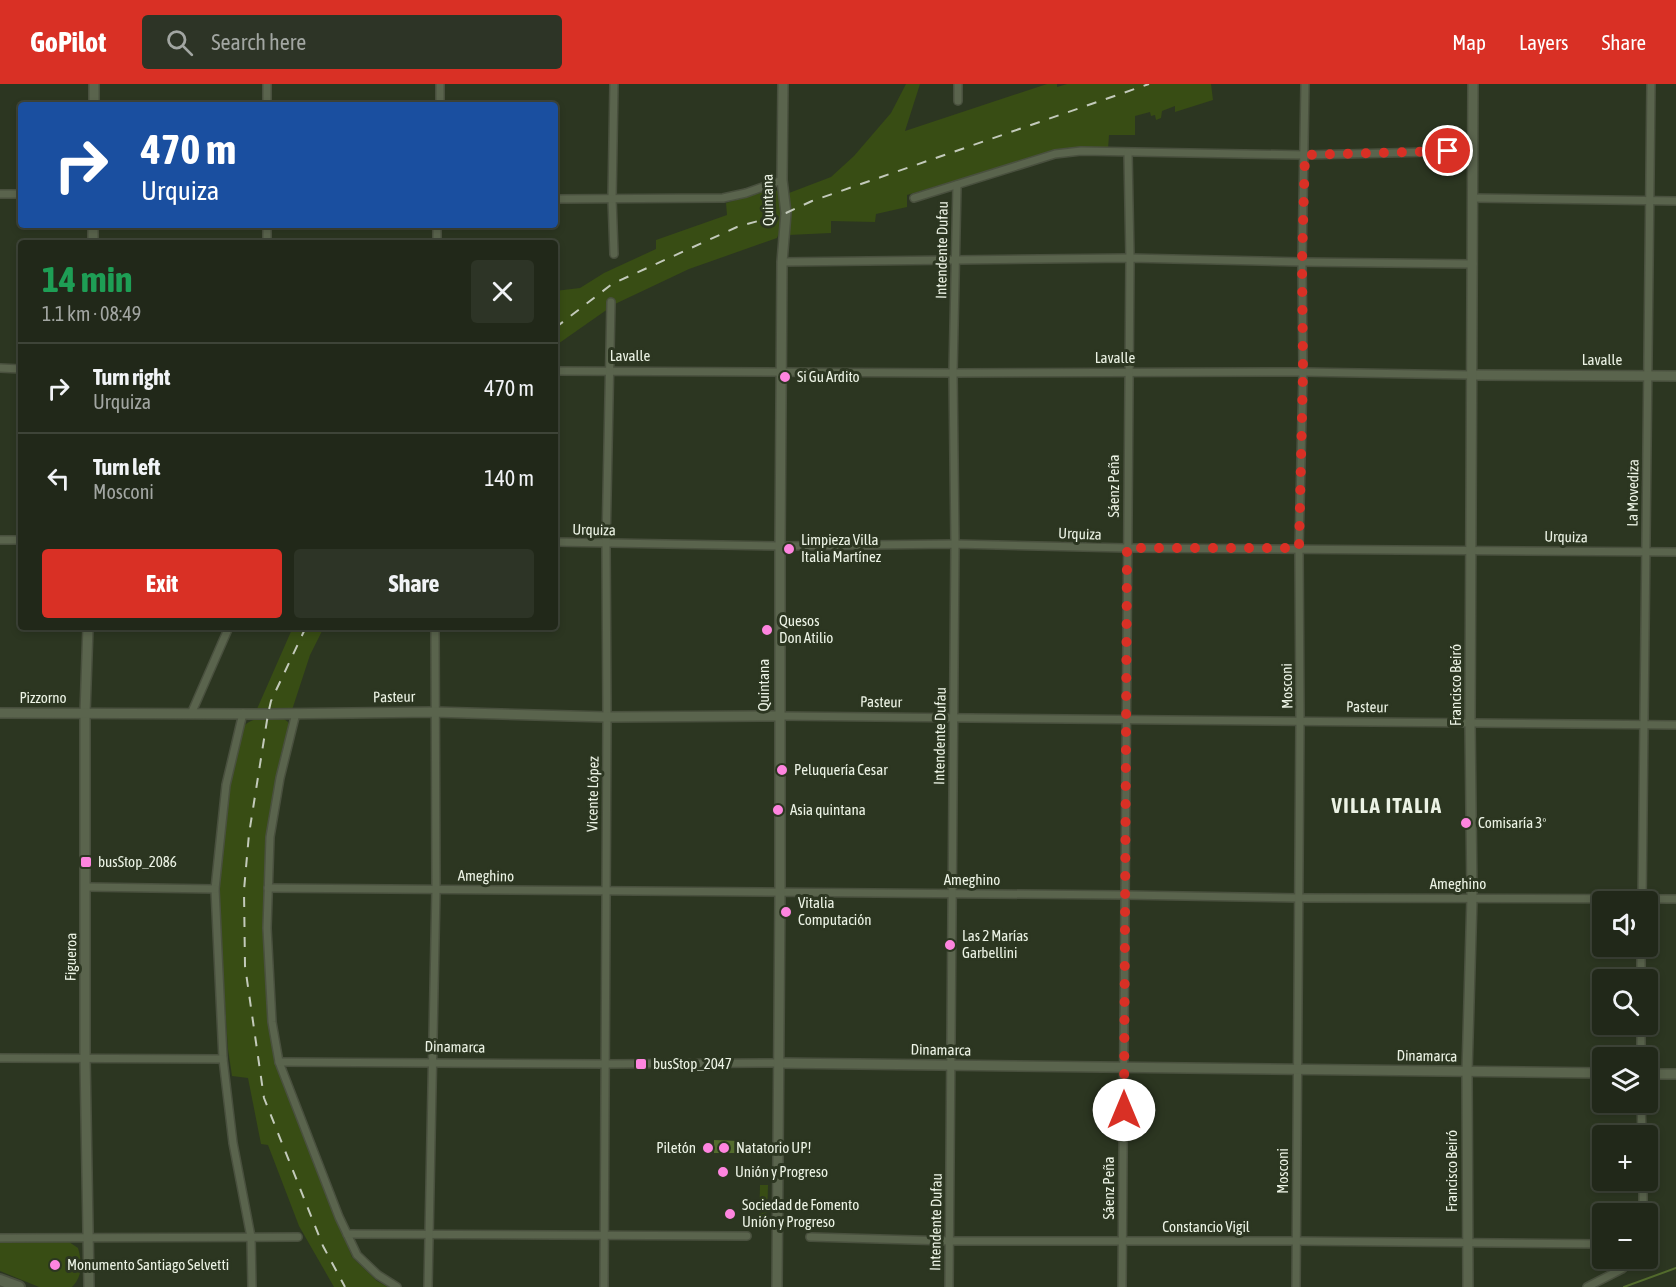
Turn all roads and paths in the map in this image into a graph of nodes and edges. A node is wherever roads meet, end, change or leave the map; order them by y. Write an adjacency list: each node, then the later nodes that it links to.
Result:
1 (94, 84): 11 (street)
2 (267, 84): 12 (street)
3 (440, 84): 13 (street)
4 (614, 84): 24 (street)
5 (783, 84): 17 (street, Quintana)
6 (958, 84): 10 (street)
7 (1305, 84): 16 (street, Mosconi)
8 (1473, 84): 14 (street, Francisco Beiró)
9 (1651, 84): 25 (street, La Movediza)
10 (958, 101)
11 (94, 102)
12 (267, 102)
13 (440, 102)
14 (1472, 151): 16 (street); 22 (street, Francisco Beiró)
15 (1128, 153): 16 (street); 18 (street); 28 (street, Sáenz Peña)
16 (1305, 155): 31 (street, Mosconi)
17 (782, 180): 24 (street); 30 (street, Quintana)
18 (957, 185): 21 (street); 29 (street, Intendente Dufau)
19 (0, 194): 20 (street)
20 (18, 194)
21 (914, 198)
22 (1472, 198): 25 (street); 32 (street, Francisco Beiró)
23 (558, 199): 24 (street)
24 (612, 199): 27 (street)
25 (1649, 201): 26 (street); 43 (street, La Movediza)
26 (1676, 201)
27 (614, 254)
28 (1130, 258): 29 (street); 31 (street); 41 (street, Sáenz Peña)
29 (954, 261): 30 (street); 40 (street, Intendente Dufau)
30 (782, 262): 38 (street, Quintana)
31 (1302, 262): 32 (street); 39 (street, Mosconi)
32 (1473, 264): 42 (street, Francisco Beiró)
33 (611, 302): 37 (street, Vicente López)
34 (0, 368): 35 (street)
35 (18, 369)
36 (558, 370): 37 (street, Lavalle)
37 (609, 370): 38 (street, Lavalle); 48 (street, Vicente López)
38 (781, 371): 40 (street, Lavalle); 50 (street, Quintana)
39 (1303, 372): 41 (street, Lavalle); 42 (street, Lavalle); 52 (street, Mosconi)
40 (953, 373): 41 (street, Lavalle); 49 (street, Intendente Dufau)
41 (1128, 373): 51 (street, Sáenz Peña)
42 (1472, 375): 43 (street, Lavalle); 53 (street, Francisco Beiró)
43 (1648, 375): 44 (street, Lavalle); 54 (street, La Movediza)
44 (1676, 376)
45 (0, 540): 46 (street)
46 (18, 540)
47 (558, 542): 48 (street, Urquiza)
48 (606, 544): 50 (street, Urquiza); 66 (street, Vicente López)
49 (955, 544): 50 (street, Urquiza); 51 (street, Urquiza); 67 (street, Intendente Dufau)
50 (780, 546): 65 (street, Quintana)
51 (1127, 548): 52 (street, Urquiza); 68 (street, Sáenz Peña)
52 (1299, 548): 53 (street, Urquiza); 69 (street, Mosconi)
53 (1472, 549): 54 (street, Urquiza); 70 (street, Francisco Beiró)
54 (1646, 552): 55 (street, Urquiza); 71 (street, La Movediza)
55 (1676, 552)
56 (88, 630): 61 (street, Figueroa)
57 (228, 630): 64 (street)
58 (435, 630): 59 (street)
59 (434, 712): 63 (street, Pasteur); 66 (street, Pasteur); 76 (street)
60 (0, 713): 61 (street, Pizzorno)
61 (85, 713): 64 (street, Pasteur); 73 (street, Figueroa)
62 (243, 713): 63 (street, Pasteur); 64 (street, Pasteur); 75 (street)
63 (296, 713): 74 (street)
64 (191, 714)
65 (779, 716): 66 (street, Pasteur); 67 (street, Pasteur); 79 (street, Quintana)
66 (607, 717): 78 (street, Vicente López)
67 (954, 717): 68 (street, Pasteur); 80 (street, Intendente Dufau)
68 (1126, 719): 69 (street, Pasteur); 81 (street, Sáenz Peña)
69 (1300, 721): 70 (street, Pasteur); 83 (street, Mosconi)
70 (1470, 723): 71 (street, Pasteur); 82 (street, Francisco Beiró)
71 (1644, 725): 72 (street, Pasteur); 77 (street, La Movediza)
72 (1676, 725)
73 (87, 887): 75 (street); 88 (street, Figueroa)
74 (268, 888): 76 (street, Ameghino); 90 (street)
75 (215, 889): 89 (street)
76 (436, 889): 78 (street, Ameghino); 91 (street)
77 (1642, 891)
78 (605, 892): 79 (street, Ameghino); 93 (street, Vicente López)
79 (780, 892): 80 (street, Ameghino); 92 (street, Quintana)
80 (952, 894): 81 (street, Ameghino); 94 (street, Intendente Dufau)
81 (1125, 895): 83 (street, Ameghino); 95 (street, Sáenz Peña)
82 (1472, 897): 83 (street, Ameghino); 84 (street, Ameghino); 97 (street, Francisco Beiró)
83 (1298, 898): 96 (street, Mosconi)
84 (1592, 899)
85 (1676, 899): 86 (street, Ameghino)
86 (1658, 900)
87 (0, 1058): 88 (street)
88 (85, 1058): 89 (street); 109 (street, Figueroa)
89 (224, 1059): 105 (street)
90 (279, 1062): 91 (street, Dinamarca); 101 (street)
91 (432, 1062): 93 (street, Dinamarca); 102 (street)
92 (778, 1063): 93 (street, Dinamarca); 94 (street, Dinamarca); 123 (street, Quintana)
93 (605, 1064): 103 (street, Vicente López)
94 (952, 1065): 95 (street, Dinamarca); 111 (street, Intendente Dufau)
95 (1124, 1067): 96 (street, Dinamarca); 110 (street, Sáenz Peña)
96 (1298, 1070): 97 (street, Dinamarca); 112 (street, Mosconi)
97 (1467, 1072): 98 (street, Dinamarca); 113 (street, Francisco Beiró)
98 (1592, 1073)
99 (1658, 1074): 100 (street)
100 (1676, 1074)
101 (347, 1234): 102 (street); 120 (street)
102 (430, 1234): 103 (street); 121 (street)
103 (603, 1236): 104 (street); 122 (street, Vicente López)
104 (747, 1236)
105 (251, 1237): 106 (street); 109 (street); 119 (street)
106 (298, 1237)
107 (810, 1237): 111 (street, Constancio Vigil)
108 (0, 1238): 109 (street)
109 (89, 1238): 118 (street, Figueroa)
110 (1122, 1240): 111 (street, Constancio Vigil); 112 (street, Constancio Vigil); 125 (street, Sáenz Peña)
111 (949, 1241): 124 (street, Intendente Dufau)
112 (1296, 1241): 113 (street, Constancio Vigil); 126 (street, Mosconi)
113 (1467, 1243): 114 (street, Constancio Vigil); 127 (street, Francisco Beiró)
114 (1592, 1244)
115 (1623, 1269): 128 (street)
116 (0, 1280): 117 (main road)
117 (19, 1287)
118 (89, 1287)
119 (252, 1287)
120 (396, 1287)
121 (428, 1287)
122 (604, 1287)
123 (777, 1287)
124 (949, 1287)
125 (1122, 1287)
126 (1296, 1287)
127 (1468, 1287)
128 (1587, 1287)

